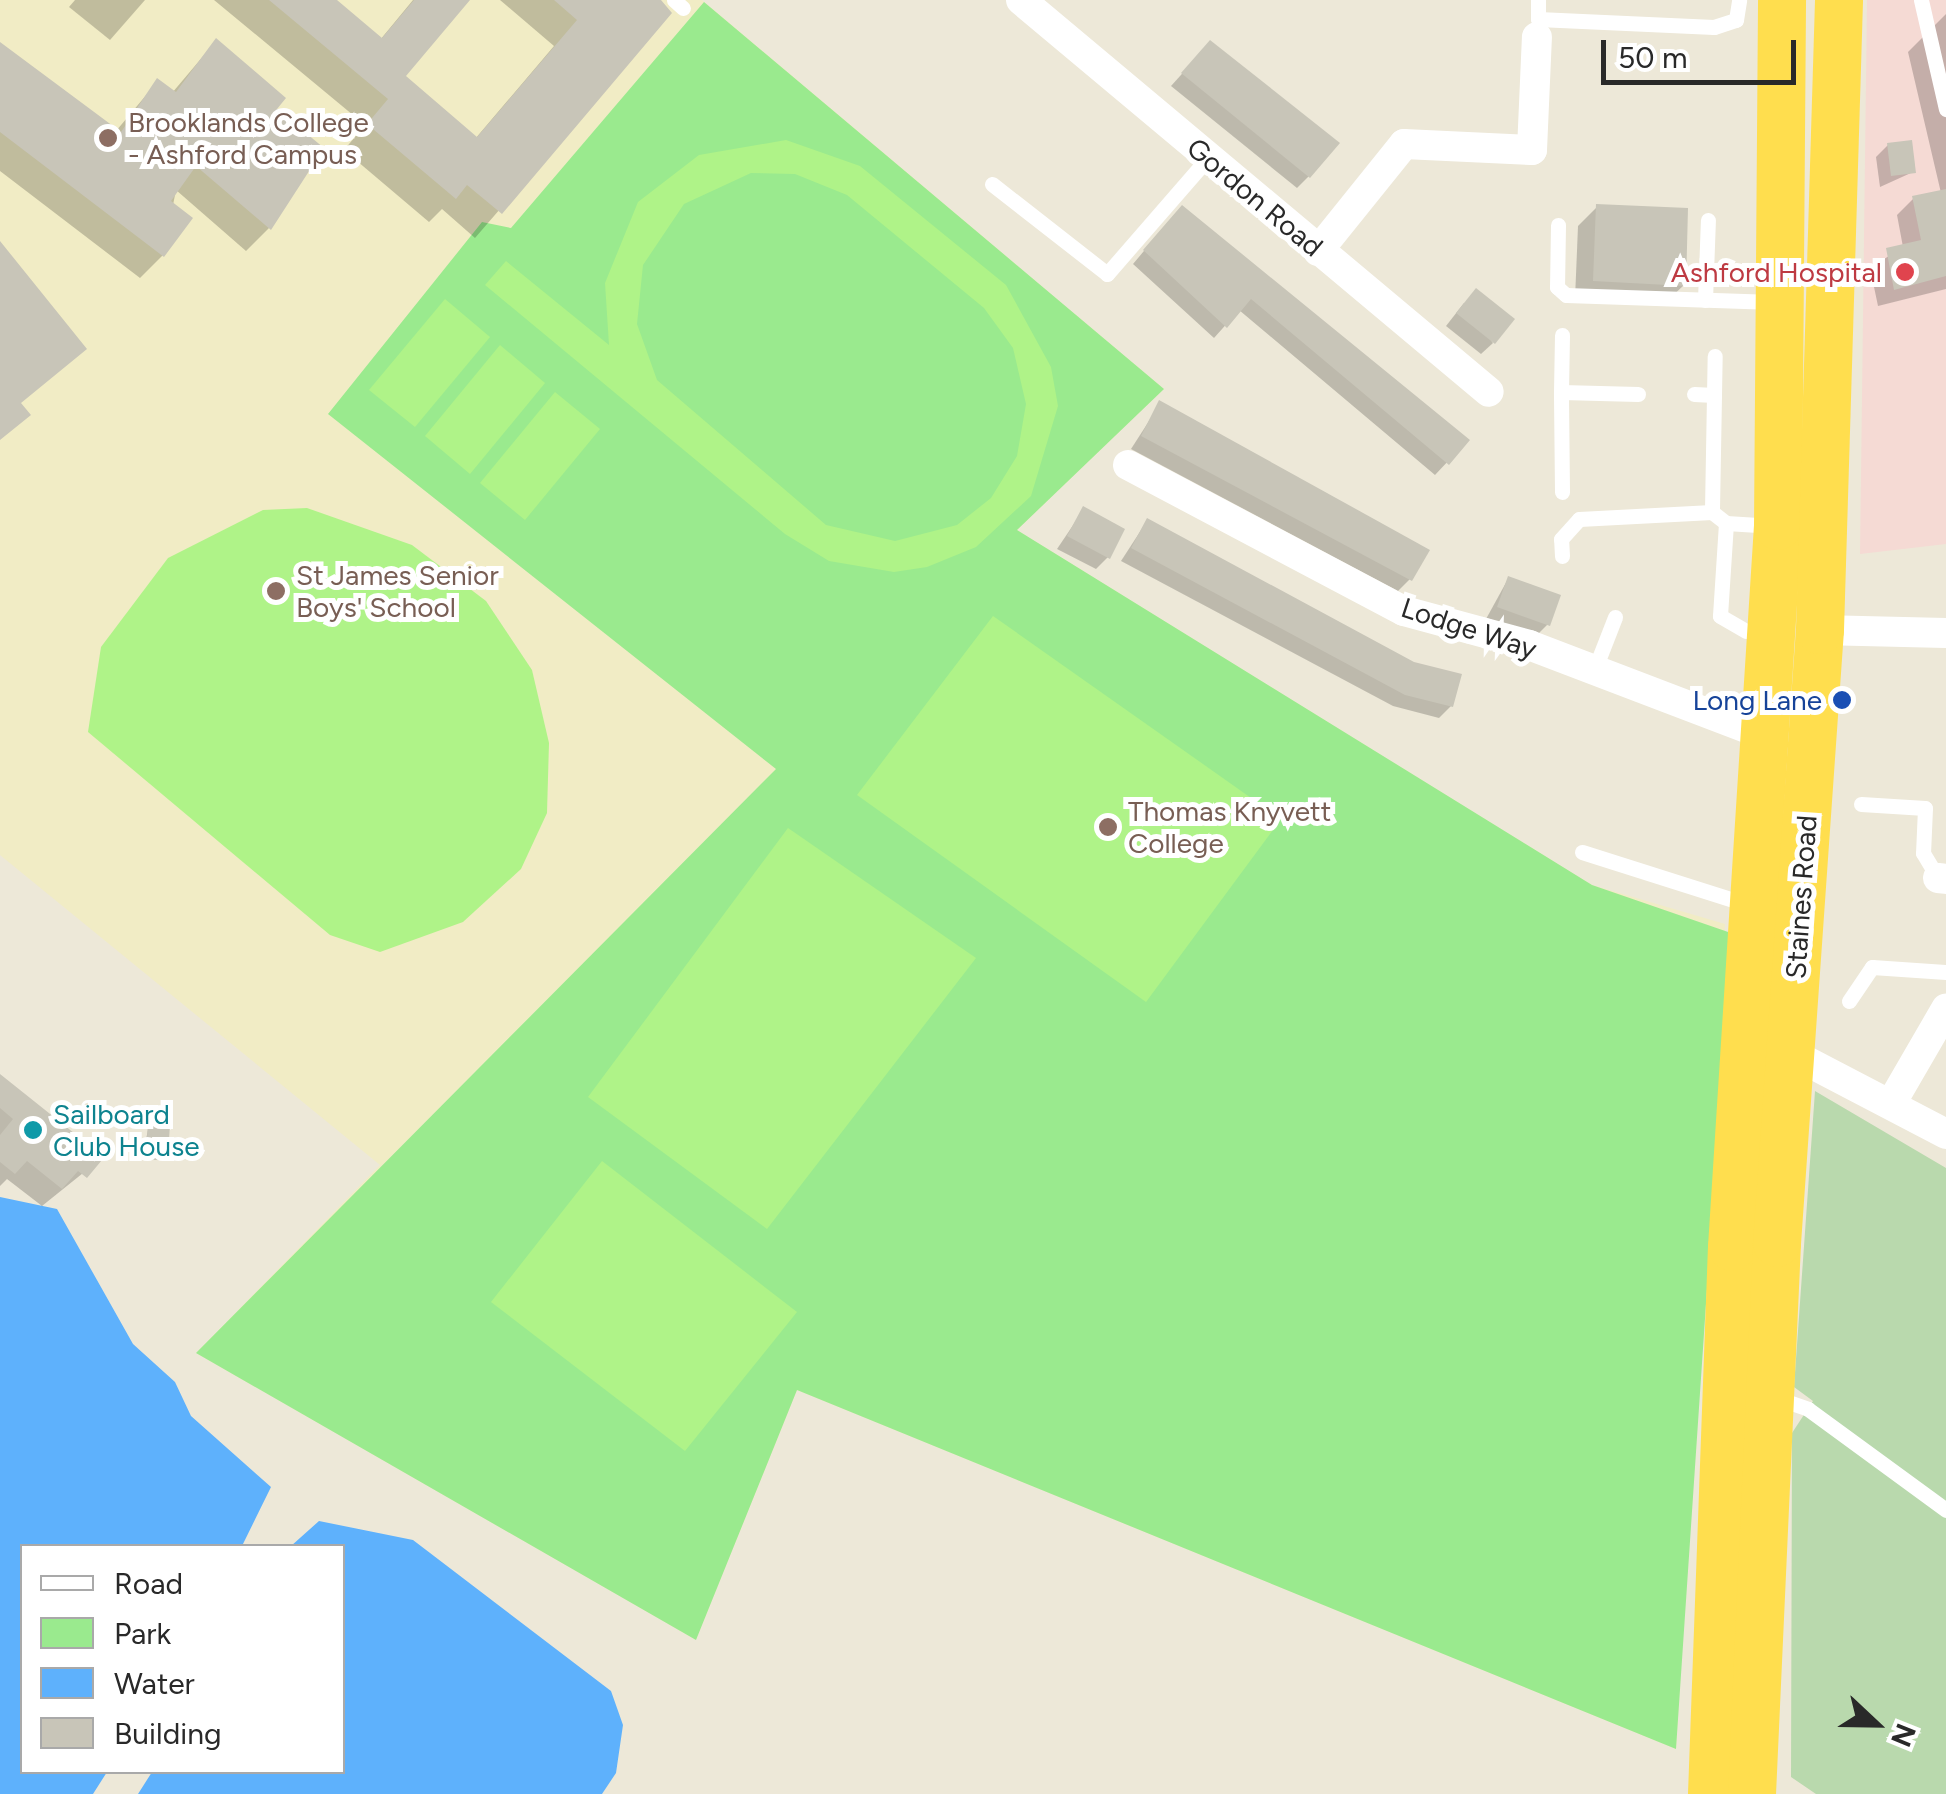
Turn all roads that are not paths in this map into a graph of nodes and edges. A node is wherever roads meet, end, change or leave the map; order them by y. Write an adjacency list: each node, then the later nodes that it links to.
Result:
1 (1538, 0): 2 (lane)
2 (1739, 0)
3 (1782, 0): 15 (highway, Staines Road)
4 (1840, 0): 30 (highway, Staines Road)
5 (1921, 0): 8 (lane)
6 (1036, 4): 9 (street, Gordon Road)
7 (1537, 37): 13 (street)
8 (1946, 108)
9 (1208, 158): 10 (lane); 13 (street, Gordon Road)
10 (992, 184)
11 (1708, 220): 14 (lane)
12 (1558, 225): 14 (lane)
13 (1318, 251): 18 (street, Gordon Road)
14 (1705, 300): 15 (lane)
15 (1783, 303): 27 (highway, Staines Road)
16 (1562, 335): 19 (lane)
17 (1715, 356): 22 (lane)
18 (1489, 392)
19 (1562, 392): 20 (lane); 24 (lane)
20 (1638, 394)
21 (1694, 394): 22 (lane)
22 (1714, 394): 25 (lane)
23 (1128, 465): 33 (street, Lodge Way)
24 (1562, 492)
25 (1712, 512): 26 (lane); 28 (lane)
26 (1726, 524): 27 (lane); 31 (lane)
27 (1778, 526): 34 (highway, Staines Road)
28 (1562, 556)
29 (1615, 616): 33 (lane)
30 (1820, 630): 32 (street); 42 (highway, Staines Road)
31 (1746, 631)
32 (1946, 633)
33 (1594, 671): 34 (street, Lodge Way)
34 (1770, 737): 38 (highway, Staines Road)
35 (1860, 804): 37 (lane)
36 (1582, 852): 38 (lane)
37 (1942, 879)
38 (1755, 906): 47 (highway, Staines Road)
39 (1946, 972): 40 (lane)
40 (1849, 1001)
41 (1946, 1009): 43 (street)
42 (1791, 1053): 43 (street); 45 (highway, Staines Road)
43 (1892, 1102): 44 (street)
44 (1946, 1134)
45 (1770, 1397): 46 (lane); 48 (highway, Staines Road)
46 (1946, 1510)
47 (1712, 1794)
48 (1752, 1794)

